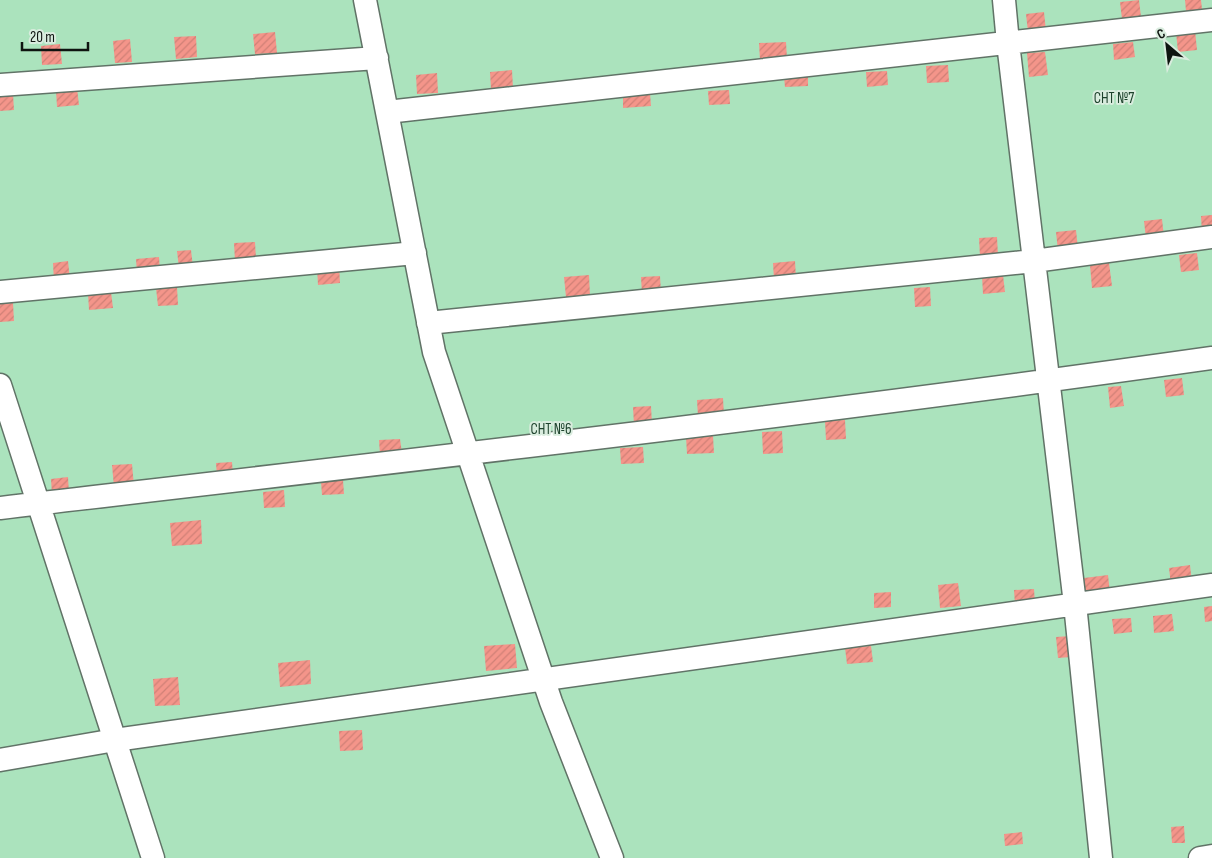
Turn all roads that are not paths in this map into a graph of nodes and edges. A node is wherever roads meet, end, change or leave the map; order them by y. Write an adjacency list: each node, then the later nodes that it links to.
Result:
1 (365, 0): 5 (street)
2 (1004, 0): 4 (street)
3 (1212, 20): 4 (street)
4 (1008, 43): 7 (street); 10 (street)
5 (377, 58): 6 (street); 7 (street)
6 (0, 85)
7 (387, 112): 9 (street)
8 (1212, 237): 10 (street)
9 (415, 253): 11 (street); 12 (street)
10 (1034, 261): 12 (street); 14 (street)
11 (0, 292)
12 (428, 323): 16 (street)
13 (1212, 358): 14 (street)
14 (1049, 381): 16 (street); 20 (street)
15 (0, 384): 17 (street)
16 (468, 454): 17 (street); 21 (street)
17 (38, 504): 18 (street); 22 (street)
18 (0, 508)
19 (1212, 585): 20 (street)
20 (1076, 604): 21 (street); 27 (street)
21 (544, 679): 22 (street); 26 (street)
22 (115, 740): 23 (street); 25 (street)
23 (0, 760)
24 (1212, 856): 28 (street)
25 (153, 858)
26 (612, 858)
27 (1101, 858)
28 (1200, 858)

